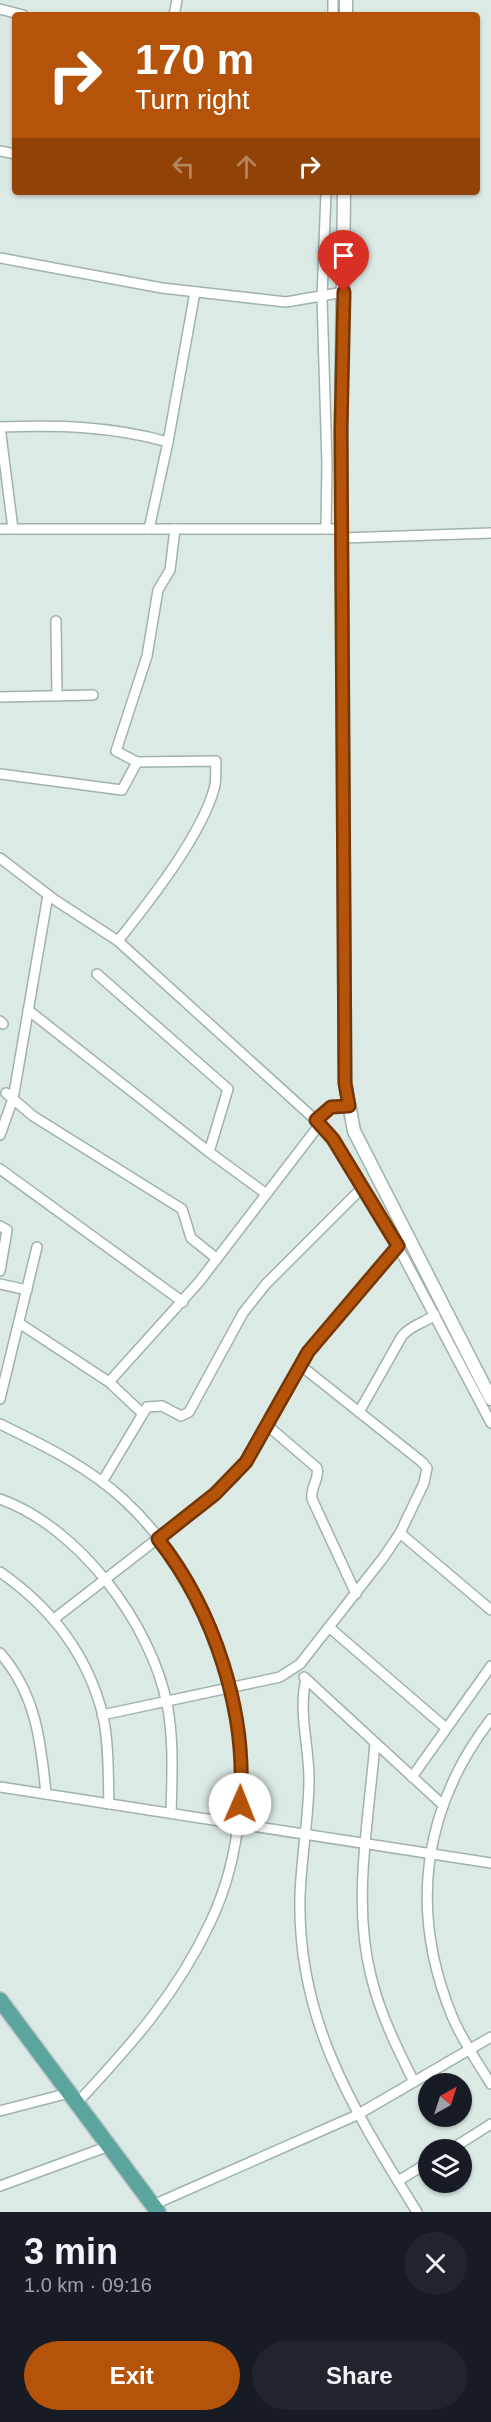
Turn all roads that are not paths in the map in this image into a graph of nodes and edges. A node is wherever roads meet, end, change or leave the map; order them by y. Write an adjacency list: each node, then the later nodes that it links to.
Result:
1 (326, 195): 6 (street)
2 (344, 195): 5 (street)
3 (0, 258): 4 (street)
4 (195, 292): 6 (street); 8 (street)
5 (344, 292): 6 (street); 14 (street)
6 (322, 298): 11 (street)
7 (0, 427): 8 (street); 13 (street)
8 (168, 442): 9 (street)
9 (149, 529): 10 (street); 13 (street)
10 (175, 529): 11 (street); 20 (street)
11 (326, 529): 14 (street)
12 (0, 530): 13 (street)
13 (13, 530)
14 (342, 533): 15 (street); 28 (street)
15 (491, 533)
16 (56, 621): 17 (street)
17 (57, 696): 18 (street); 19 (street)
18 (93, 696)
19 (0, 697)
20 (137, 762): 21 (street); 24 (street)
21 (0, 774)
22 (2, 863): 23 (street)
23 (48, 895): 24 (street); 26 (street)
24 (118, 941): 29 (street)
25 (98, 974): 31 (street)
26 (28, 1010): 27 (street); 31 (street)
27 (9, 1096): 30 (street); 38 (street)
28 (349, 1106): 29 (street); 48 (street)
29 (318, 1122): 33 (street); 34 (street)
30 (0, 1135)
31 (209, 1152): 34 (street)
32 (0, 1169): 42 (street)
33 (362, 1188): 36 (street); 50 (street)
34 (265, 1193): 38 (street)
35 (0, 1226): 39 (street)
36 (398, 1246): 43 (street); 45 (street)
37 (37, 1247): 41 (street)
38 (216, 1258): 42 (street)
39 (0, 1271)
40 (0, 1284): 41 (street)
41 (27, 1290): 44 (street)
42 (183, 1302): 46 (street)
43 (435, 1315): 49 (street); 52 (street)
44 (19, 1323): 46 (street); 47 (street)
45 (300, 1365): 49 (street); 53 (street)
46 (109, 1382): 50 (street)
47 (0, 1399)
48 (491, 1399)
49 (359, 1412): 56 (street)
50 (142, 1413): 54 (street)
51 (0, 1424): 54 (street)
52 (491, 1424)
53 (268, 1426): 57 (street); 60 (street)
54 (102, 1482): 57 (street)
55 (0, 1499): 59 (street)
56 (400, 1533): 60 (street); 61 (street)
57 (158, 1539): 59 (street); 68 (street)
58 (0, 1572): 62 (street)
59 (105, 1578): 62 (street); 69 (street)
60 (356, 1593): 63 (street)
61 (491, 1610)
62 (54, 1619): 70 (street)
63 (330, 1628): 66 (street); 72 (street)
64 (0, 1653): 76 (street)
65 (491, 1666): 72 (street)
66 (296, 1669): 67 (street); 68 (street)
67 (306, 1679): 73 (street); 81 (street)
68 (229, 1688): 69 (street); 80 (street)
69 (167, 1703): 70 (street); 79 (street)
70 (102, 1715): 77 (street)
71 (491, 1719): 78 (street)
72 (446, 1728): 74 (street)
73 (375, 1743): 74 (street); 82 (street)
74 (412, 1777): 78 (street)
75 (0, 1787): 76 (street)
76 (46, 1794): 77 (street)
77 (109, 1804): 79 (street)
78 (443, 1805): 83 (street)
79 (171, 1813): 80 (street)
80 (240, 1823): 81 (street); 90 (street)
81 (304, 1833): 82 (street); 92 (street)
82 (366, 1842): 83 (street); 88 (street)
83 (429, 1852): 84 (street); 87 (street)
84 (491, 1863)
85 (0, 2000): 90 (main road)
86 (491, 2037): 87 (street)
87 (470, 2049): 88 (street); 89 (street)
88 (414, 2082): 92 (street)
89 (491, 2084)
90 (73, 2098): 91 (street); 95 (main road)
91 (0, 2111)
92 (357, 2115): 97 (street); 99 (street)
93 (491, 2124): 94 (street)
94 (467, 2139)
95 (109, 2146): 98 (street); 99 (main road)
96 (418, 2169): 97 (street)
97 (398, 2181): 100 (street)
98 (0, 2186)
99 (156, 2209)
100 (417, 2212)

